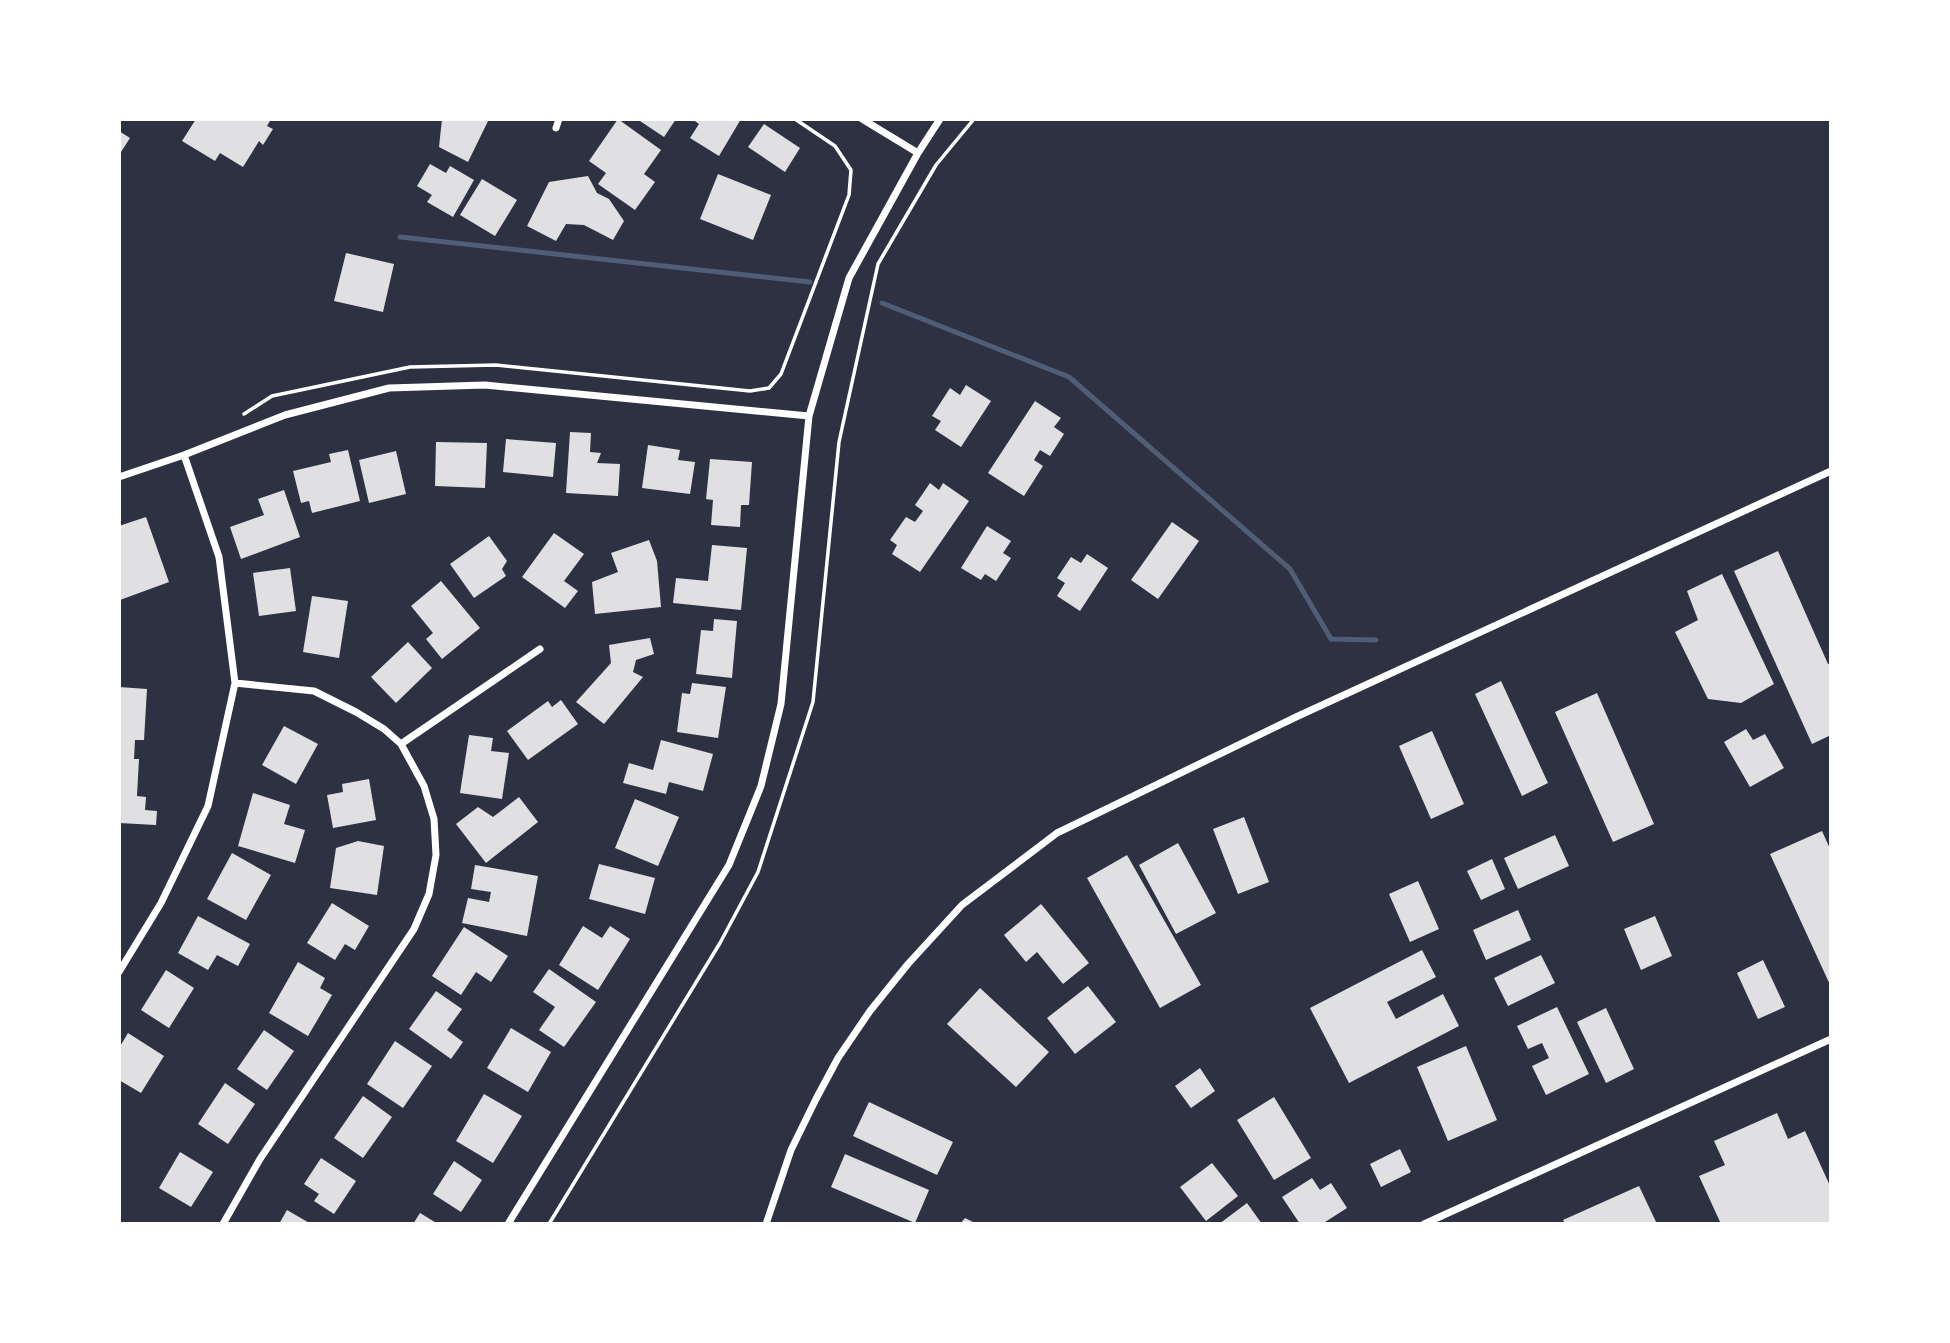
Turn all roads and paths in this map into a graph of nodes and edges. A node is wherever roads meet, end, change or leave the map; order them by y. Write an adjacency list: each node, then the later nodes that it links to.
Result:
1 (559, 119): 5 (street)
2 (796, 119): 7 (path)
3 (862, 119): 6 (street)
4 (940, 119): 6 (street)
5 (556, 128)
6 (918, 153): 8 (street)
7 (244, 414)
8 (809, 416): 9 (street); 18 (street)
9 (184, 455): 11 (street); 13 (street)
10 (1831, 471): 19 (street)
11 (119, 477)
12 (540, 649): 14 (street)
13 (235, 683): 14 (street); 15 (street)
14 (401, 744): 17 (street)
15 (119, 972)
16 (1831, 1039): 20 (street)
17 (223, 1224)
18 (508, 1224)
19 (766, 1224)
20 (1424, 1224)

